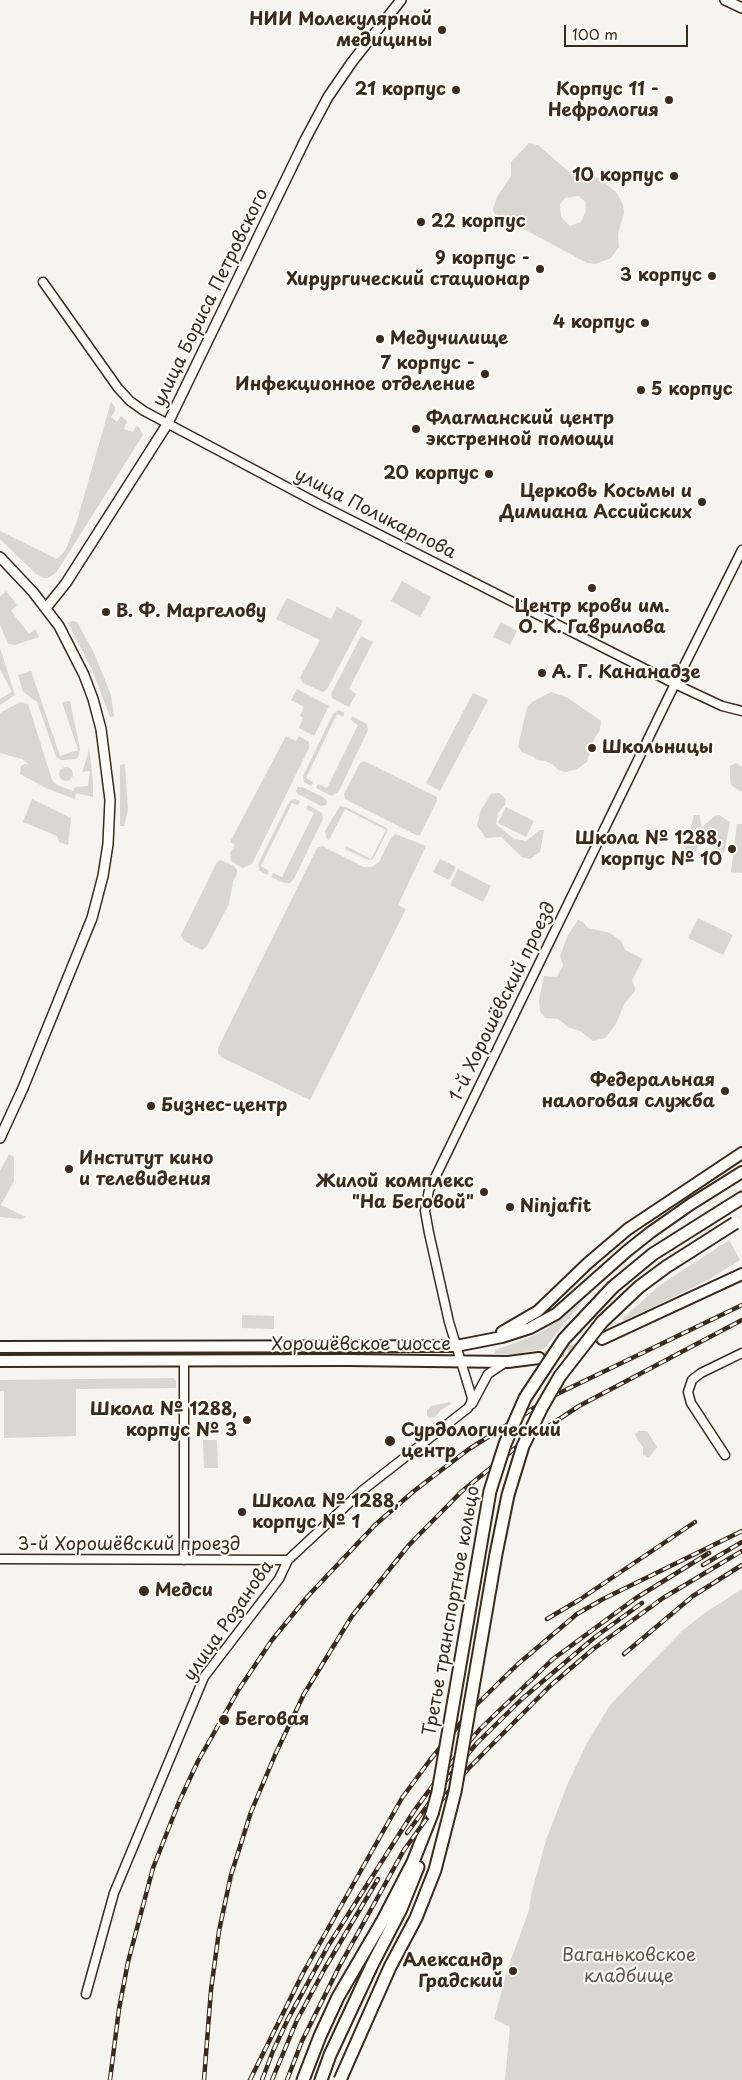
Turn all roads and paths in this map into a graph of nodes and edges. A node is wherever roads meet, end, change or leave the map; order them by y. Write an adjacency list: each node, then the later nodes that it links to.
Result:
1 (401, 0): 5 (street, улица Бориса Петровского)
2 (725, 0): 3 (street)
3 (741, 5)
4 (42, 282): 5 (street, улица Поликарпова)
5 (168, 423): 8 (street, улица Бориса Петровского); 9 (street, улица Поликарпова)
6 (742, 550): 9 (street, 1-й Хорошёвский проезд)
7 (0, 557): 8 (street)
8 (46, 608): 11 (street)
9 (675, 684): 10 (street, улица Поликарпова); 18 (street, 1-й Хорошёвский проезд)
10 (742, 711)
11 (0, 1138)
12 (742, 1153): 18 (main road)
13 (741, 1173): 18 (main road)
14 (742, 1198): 31 (main road, Третье транспортное кольцо, bridge)
15 (739, 1221): 35 (main road, Третье транспортное кольцо, bridge)
16 (742, 1273): 17 (main road)
17 (602, 1339)
18 (456, 1346): 19 (main road, Хорошёвское шоссе); 24 (street, Хорошёвское шоссе)
19 (0, 1347)
20 (742, 1353): 27 (street)
21 (539, 1358): 25 (main road)
22 (0, 1361): 23 (main road, Хорошёвское шоссе)
23 (184, 1361): 24 (main road, Хорошёвское шоссе); 29 (street)
24 (460, 1362): 25 (main road); 26 (street)
25 (508, 1362): 26 (street, улица Розанова)
26 (468, 1408): 30 (street, улица Розанова)
27 (726, 1454)
28 (0, 1559): 29 (street, 3-й Хорошёвский проезд)
29 (184, 1560): 30 (street, 3-й Хорошёвский проезд)
30 (288, 1560): 32 (street, улица Розанова)
31 (432, 1814): 33 (main road); 34 (main road, Третье транспортное кольцо)
32 (86, 1994)
33 (303, 2080)
34 (320, 2080)
35 (340, 2080)

